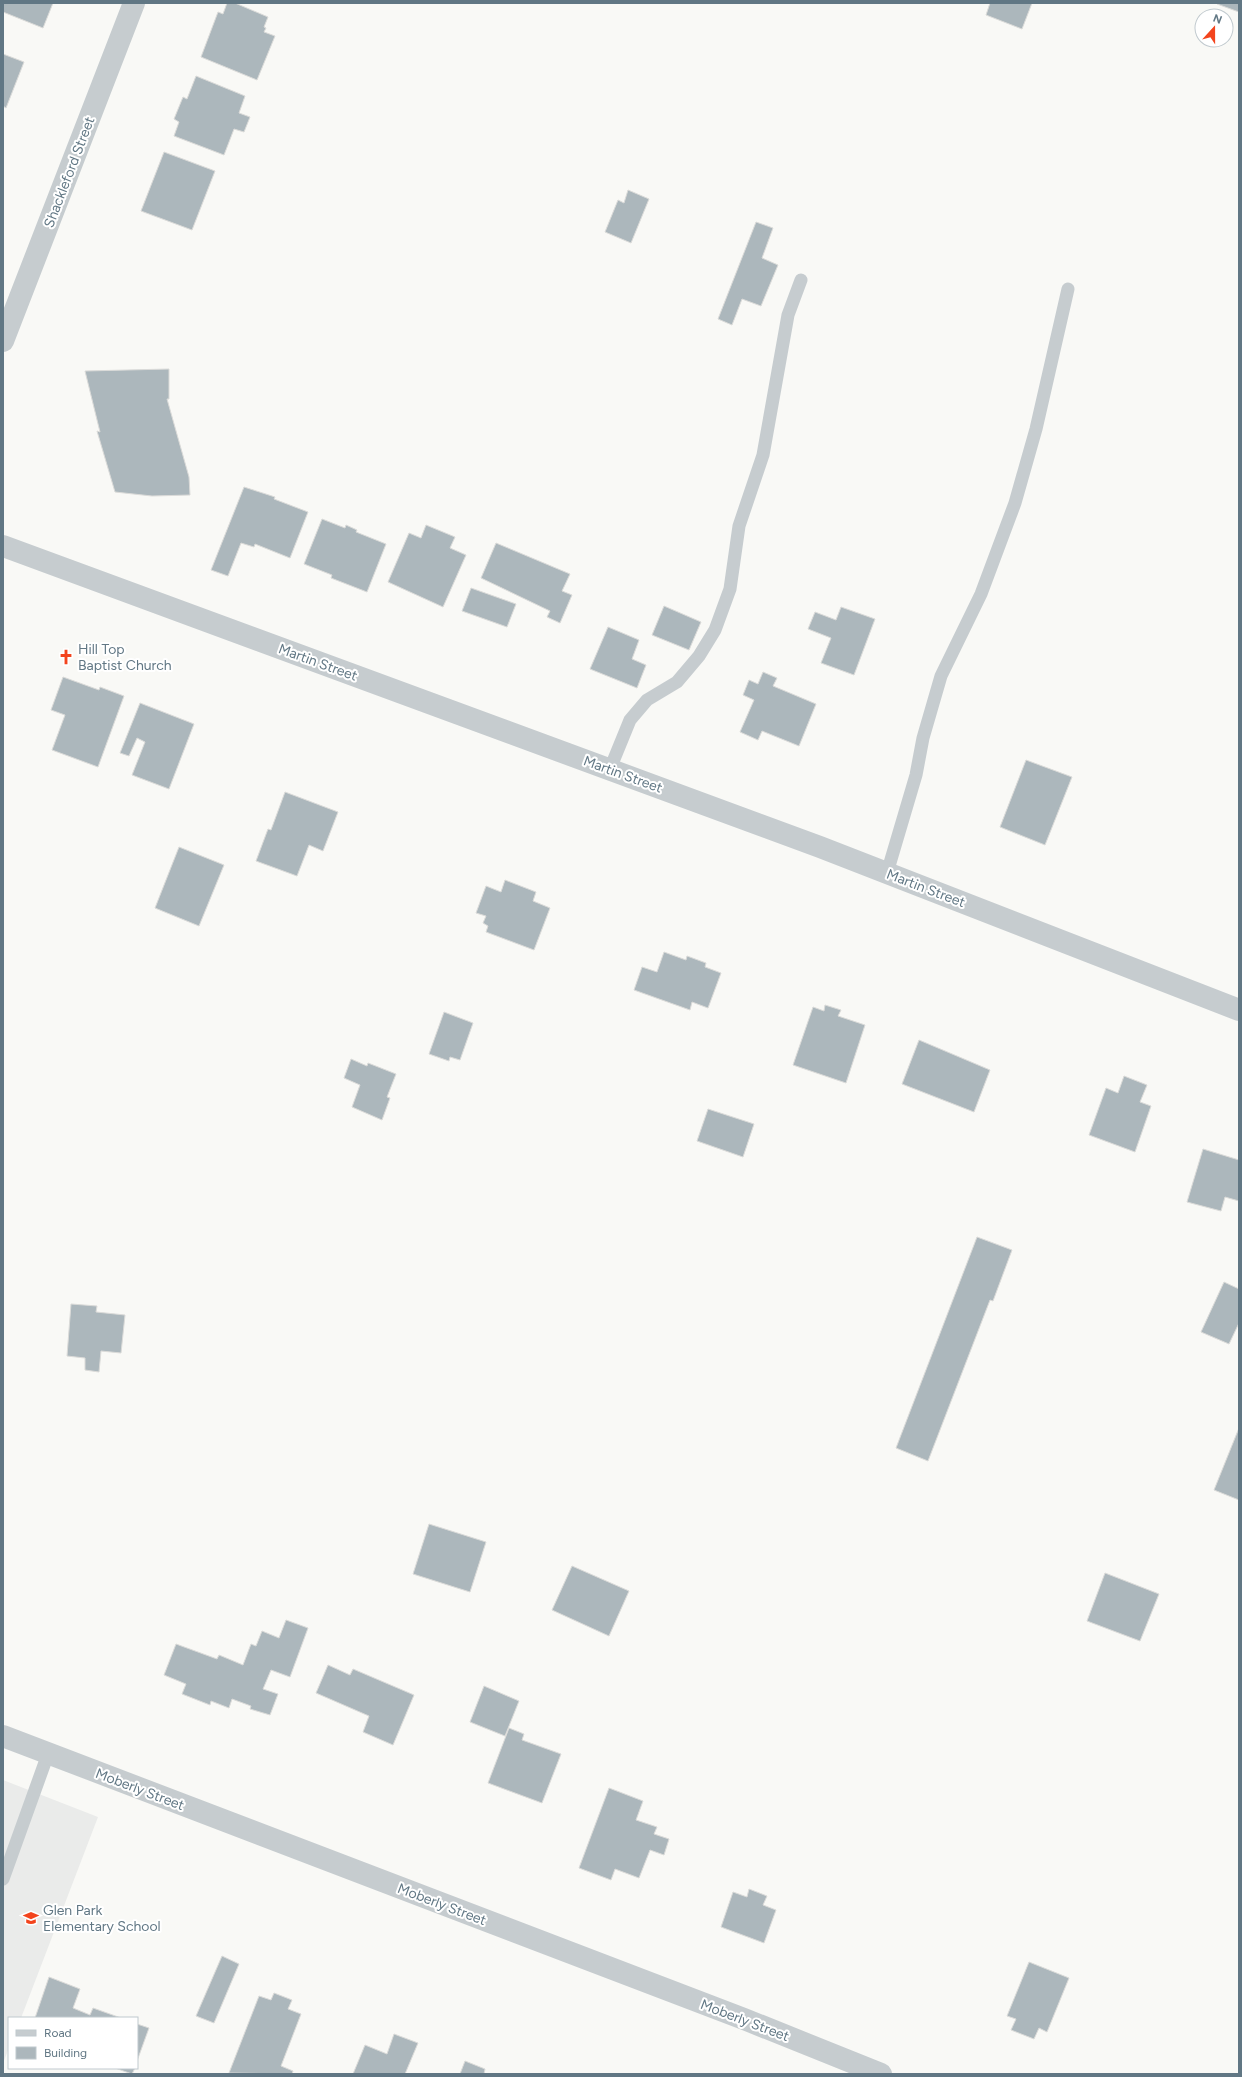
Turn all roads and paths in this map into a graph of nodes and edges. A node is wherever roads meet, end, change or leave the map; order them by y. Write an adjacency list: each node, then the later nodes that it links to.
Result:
1 (134, 3): 4 (street, Shackleford Street)
2 (801, 280): 6 (lane)
3 (1068, 289): 7 (lane)
4 (3, 341)
5 (3, 546): 6 (street, Martin Street)
6 (610, 770): 7 (street, Martin Street)
7 (887, 873): 8 (street, Martin Street)
8 (1239, 1010)
9 (3, 1736): 10 (street, Moberly Street)
10 (48, 1754): 11 (lane); 12 (street, Moberly Street)
11 (3, 1879)
12 (881, 2074)

